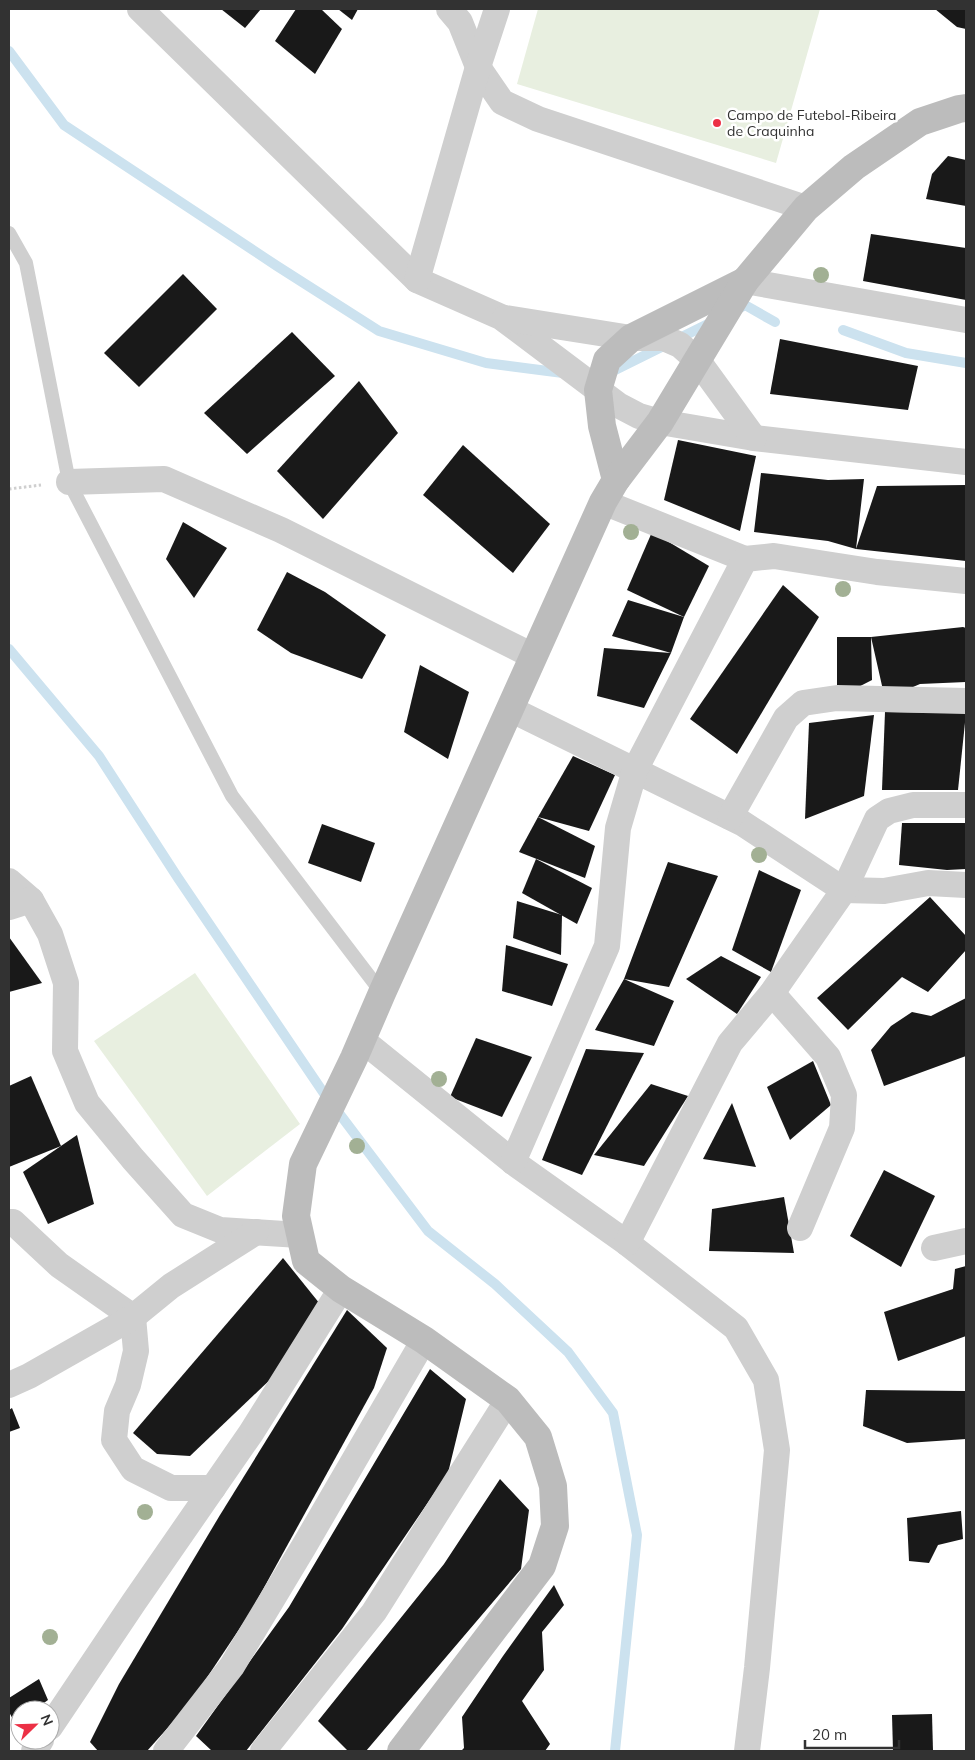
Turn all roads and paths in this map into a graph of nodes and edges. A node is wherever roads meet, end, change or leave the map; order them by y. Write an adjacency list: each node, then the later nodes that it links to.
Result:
1 (140, 9): 8 (street)
2 (449, 9): 4 (street)
3 (497, 9): 4 (street)
4 (478, 67): 6 (street); 8 (street)
5 (966, 108): 6 (street)
6 (806, 208): 9 (street)
7 (9, 232): 18 (lane)
8 (417, 280): 10 (street)
9 (745, 281): 11 (street); 12 (street); 13 (street)
10 (500, 317): 12 (street); 14 (street)
11 (966, 320)
12 (631, 338): 13 (street); 14 (street)
13 (698, 361): 15 (street); 16 (street)
14 (598, 390): 15 (street); 19 (street)
15 (660, 422): 16 (street); 19 (street)
16 (754, 438): 17 (street)
17 (966, 462)
18 (69, 482): 22 (street); 32 (lane)
19 (609, 491): 20 (street); 22 (street)
20 (745, 558): 21 (street); 25 (street)
21 (966, 581)
22 (533, 656): 24 (street)
23 (966, 701): 27 (street)
24 (510, 709): 25 (street); 32 (street)
25 (635, 770): 27 (street); 35 (street)
26 (966, 805): 30 (street)
27 (730, 817): 30 (street)
28 (9, 881): 31 (street)
29 (966, 885): 30 (street)
30 (844, 890): 33 (street)
31 (20, 904): 38 (street)
32 (382, 993): 34 (street)
33 (772, 993): 37 (street); 40 (street)
34 (358, 1049): 35 (street); 39 (street)
35 (513, 1162): 40 (street)
36 (9, 1222): 44 (street)
37 (800, 1228)
38 (256, 1232): 39 (street); 44 (street)
39 (300, 1235): 43 (street)
40 (627, 1242): 53 (street)
41 (966, 1242): 42 (street)
42 (934, 1248)
43 (341, 1289): 45 (street); 48 (street)
44 (134, 1318): 46 (street); 48 (street)
45 (424, 1340): 47 (street); 50 (street)
46 (9, 1385)
47 (508, 1400): 51 (street); 52 (street)
48 (213, 1488): 49 (street)
49 (60, 1712)
50 (166, 1751)
51 (263, 1751)
52 (401, 1751)
53 (747, 1751)

